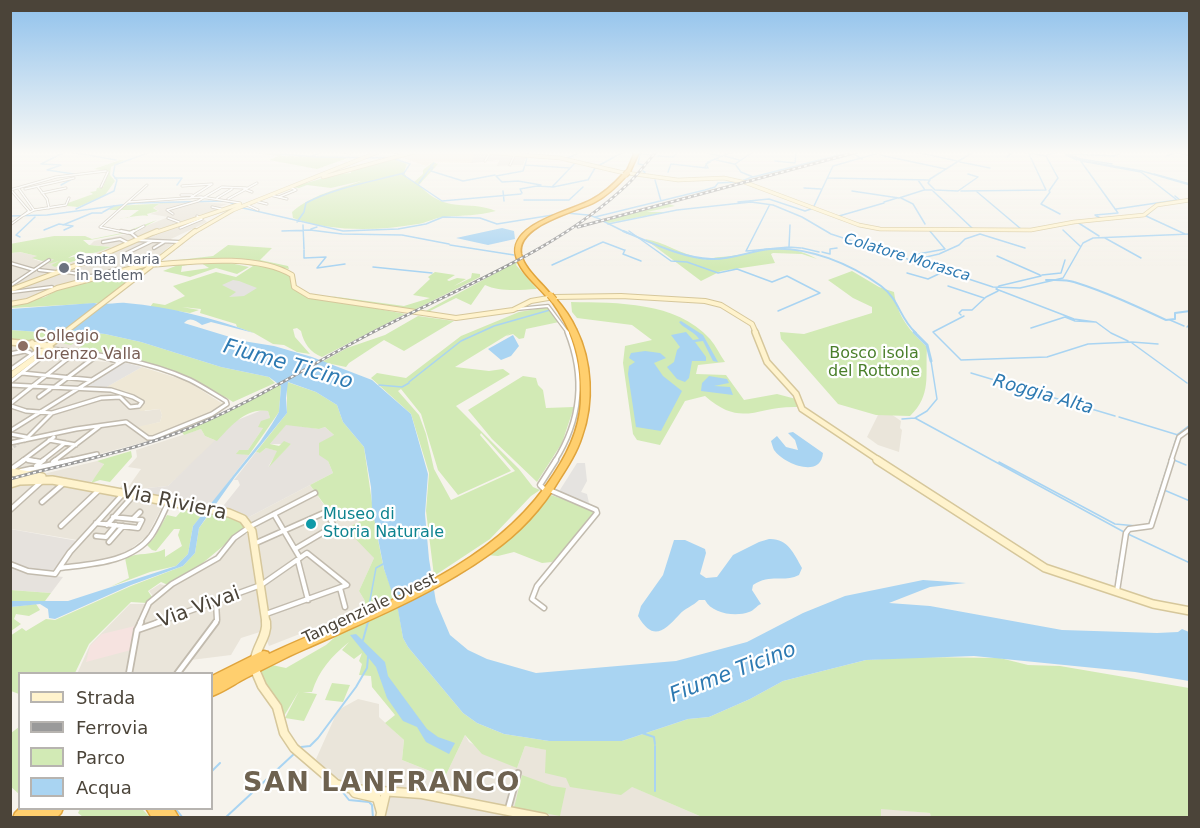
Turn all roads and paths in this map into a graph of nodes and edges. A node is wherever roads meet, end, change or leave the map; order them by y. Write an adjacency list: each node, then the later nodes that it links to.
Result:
1 (11, 190): 38 (street)
2 (19, 190): 34 (street)
3 (51, 191): 15 (street)
4 (142, 191): 28 (street)
5 (201, 191): 18 (street)
6 (216, 191): 24 (street)
7 (229, 191): 22 (street)
8 (242, 191): 25 (street)
9 (249, 191): 14 (street)
10 (277, 191): 16 (street)
11 (294, 191): 19 (street)
12 (609, 191): 150 (highway, Tangenziale Ovest)
13 (766, 191): 27 (street)
14 (252, 192)
15 (42, 193): 32 (street)
16 (268, 194): 19 (street); 26 (street)
17 (181, 195): 18 (street)
18 (194, 195): 21 (street)
19 (279, 197): 23 (street)
20 (69, 198): 32 (street)
21 (188, 199): 24 (street); 28 (street)
22 (215, 199): 24 (street); 25 (street)
23 (287, 199)
24 (201, 200): 36 (street)
25 (227, 200): 29 (street)
26 (256, 200): 29 (street); 30 (street); 35 (street)
27 (1190, 200)
28 (128, 204): 44 (street)
29 (241, 204): 33 (street); 59 (street)
30 (267, 204)
31 (212, 207): 33 (street)
32 (48, 208): 34 (street)
33 (221, 209): 37 (street)
34 (34, 210): 38 (street)
35 (258, 210)
36 (173, 214)
37 (197, 216): 40 (street); 43 (street)
38 (21, 217): 41 (street)
39 (168, 218): 40 (street)
40 (179, 222): 45 (street)
41 (10, 225)
42 (144, 226): 44 (street)
43 (180, 228)
44 (130, 233): 45 (street)
45 (136, 239): 46 (street); 50 (street)
46 (154, 240): 47 (street); 53 (street)
47 (165, 241): 49 (street); 51 (street)
48 (103, 242): 50 (street)
49 (179, 242)
50 (128, 243): 52 (street)
51 (154, 248)
52 (104, 253): 54 (street); 62 (street)
53 (127, 253)
54 (111, 255)
55 (128, 259): 59 (street)
56 (49, 261): 60 (street)
57 (166, 262): 59 (street); 67 (street)
58 (10, 263): 60 (street)
59 (150, 264): 61 (street); 70 (street)
60 (37, 270): 62 (street); 64 (street)
61 (117, 270): 62 (street); 65 (street)
62 (59, 272): 64 (street)
63 (52, 287): 64 (street)
64 (11, 290)
65 (11, 303)
66 (522, 308): 67 (street); 114 (street); 142 (street)
67 (513, 310)
68 (10, 342): 69 (street)
69 (34, 343): 70 (street); 70 (street); 70 (street)
70 (46, 348): 71 (street); 73 (street); 80 (street); 82 (street)
71 (75, 353): 74 (street); 75 (street)
72 (10, 354): 73 (street)
73 (30, 354): 79 (street)
74 (97, 355): 76 (street); 77 (street); 78 (street)
75 (69, 357): 76 (street); 81 (street)
76 (92, 359): 83 (street)
77 (124, 360): 78 (street); 95 (street)
78 (113, 366): 84 (street)
79 (10, 370)
80 (22, 373): 81 (street); 85 (street)
81 (47, 374): 83 (street); 86 (street)
82 (10, 376)
83 (70, 376): 84 (street); 87 (street)
84 (92, 380): 88 (street)
85 (10, 383): 86 (street)
86 (32, 386): 87 (street); 91 (street)
87 (52, 388): 88 (street); 90 (street)
88 (81, 388): 89 (street); 93 (street)
89 (133, 396): 92 (street); 92 (street)
90 (39, 397)
91 (11, 403): 93 (street)
92 (126, 403): 94 (street)
93 (43, 412): 94 (street); 97 (street)
94 (52, 413): 99 (street)
95 (102, 425): 98 (street); 103 (street)
96 (1190, 429): 142 (street)
97 (10, 433): 99 (street)
98 (57, 434): 99 (street); 100 (street)
99 (26, 439): 101 (street)
100 (49, 440): 102 (street); 105 (street)
101 (10, 443)
102 (65, 443): 103 (street); 106 (street)
103 (76, 445): 107 (street)
104 (97, 454): 107 (street)
105 (25, 459): 106 (street); 109 (street)
106 (41, 462): 108 (street)
107 (52, 463): 108 (street)
108 (35, 467): 109 (street)
109 (13, 472): 110 (street, Via Riviera)
110 (35, 478): 111 (street, Via Riviera); 112 (street); 121 (street)
111 (65, 482): 113 (street, Via Riviera); 120 (street)
112 (10, 484)
113 (100, 488): 115 (street, Via Riviera); 129 (street)
114 (544, 489)
115 (124, 492): 118 (street, Via Riviera); 126 (street)
116 (552, 492): 146 (street)
117 (315, 493): 123 (street)
118 (134, 494): 119 (street, Via Riviera); 124 (street)
119 (169, 501): 131 (street, Via Riviera); 139 (street)
120 (42, 502)
121 (10, 510)
122 (140, 512): 125 (street)
123 (274, 514): 131 (street); 132 (street)
124 (113, 517): 125 (street); 127 (street)
125 (133, 519): 130 (street)
126 (96, 523): 127 (street); 139 (street)
127 (107, 525): 128 (street)
128 (116, 525): 130 (street); 133 (street)
129 (61, 526)
130 (123, 526): 134 (street)
131 (250, 526): 135 (street); 149 (street)
132 (284, 532): 135 (street); 136 (street); 136 (street)
133 (96, 536)
134 (110, 542)
135 (254, 544): 140 (street)
136 (295, 549): 137 (street)
137 (299, 559): 140 (street, Via Vivai); 141 (street, Via Vivai); 143 (street)
138 (10, 564): 139 (street)
139 (60, 568)
140 (261, 585): 144 (street, Via Vivai); 148 (street)
141 (340, 588): 143 (street); 145 (street)
142 (1117, 592): 147 (street)
143 (308, 600): 148 (street)
144 (216, 602): 149 (street, Via Vivai); 153 (street)
145 (345, 607)
146 (544, 608)
147 (1190, 611)
148 (265, 615): 151 (street)
149 (137, 630): 152 (street)
150 (294, 646): 155 (highway); 156 (highway, Tangenziale Ovest); 157 (highway)
151 (255, 659)
152 (129, 672)
153 (178, 672)
154 (256, 672): 159 (street)
155 (213, 682)
156 (213, 687)
157 (213, 694)
158 (518, 773): 161 (street)
159 (352, 789): 160 (street); 162 (street)
160 (386, 792): 161 (street); 162 (street)
161 (507, 813): 163 (street)
162 (381, 815)
163 (544, 818)

